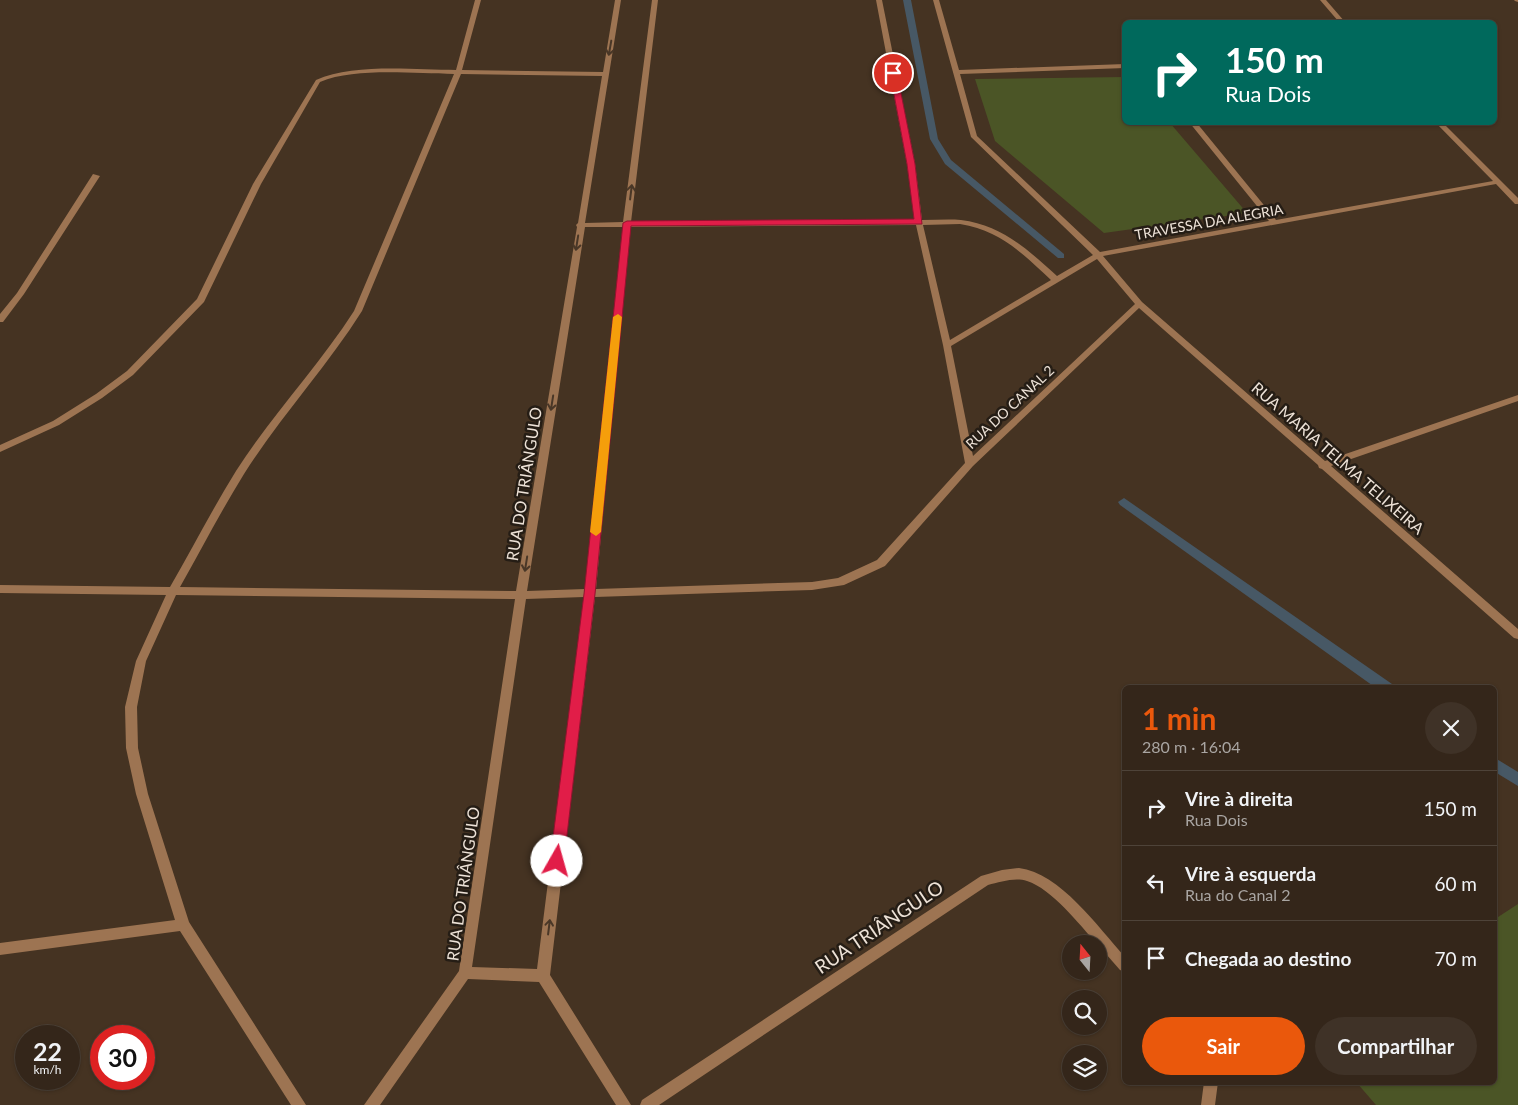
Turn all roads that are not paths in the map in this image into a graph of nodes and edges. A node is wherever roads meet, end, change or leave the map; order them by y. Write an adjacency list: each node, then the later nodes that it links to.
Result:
1 (478, 0): 9 (street)
2 (618, 0): 11 (street, RUA DO TRIÂNGULO, one-way to 11)
3 (655, 0): 18 (street, one-way to 3)
4 (879, 0): 17 (street, RUA DO CANAL 2)
5 (936, 0): 10 (street)
6 (1323, 0): 7 (street)
7 (1340, 20)
8 (1122, 66): 10 (street)
9 (459, 71): 11 (street); 27 (street); 31 (street)
10 (956, 72): 21 (street)
11 (606, 74): 20 (street, RUA DO TRIÂNGULO)
12 (1194, 125): 19 (street)
13 (1441, 125): 15 (street)
14 (96, 176): 24 (street)
15 (1497, 182): 16 (street); 19 (street, TRAVESSA DA ALEGRIA)
16 (1518, 202)
17 (919, 222): 18 (street); 22 (street); 25 (street, RUA DO CANAL 2)
18 (627, 223): 20 (street); 32 (street)
19 (1274, 223): 21 (street, TRAVESSA DA ALEGRIA)
20 (580, 225): 33 (street, RUA DO TRIÂNGULO, one-way to 33)
21 (1098, 255): 22 (street, TRAVESSA DA ALEGRIA); 23 (street)
22 (1056, 280): 25 (street, TRAVESSA DA ALEGRIA)
23 (1139, 304): 28 (street, RUA DO CANAL 2); 29 (street, RUA MARIA TELMA TELIXEIRA)
24 (0, 320)
25 (947, 344): 28 (street, RUA DO CANAL 2)
26 (1518, 398): 29 (street)
27 (0, 449)
28 (970, 464): 32 (street)
29 (1322, 466): 34 (street, RUA MARIA TELMA TELIXEIRA)
30 (0, 590): 31 (street)
31 (173, 591): 33 (street); 35 (street)
32 (590, 594): 33 (street); 39 (street, one-way to 32)
33 (521, 596): 38 (street, RUA DO TRIÂNGULO)
34 (1518, 634)
35 (183, 925): 36 (street); 41 (street)
36 (0, 949)
37 (1122, 963): 44 (street, RUA TRIÂNGULO)
38 (465, 973): 39 (street); 42 (street)
39 (543, 976): 43 (street)
40 (1211, 1085): 45 (street)
41 (299, 1105)
42 (371, 1105)
43 (624, 1105)
44 (647, 1105)
45 (1208, 1105)

